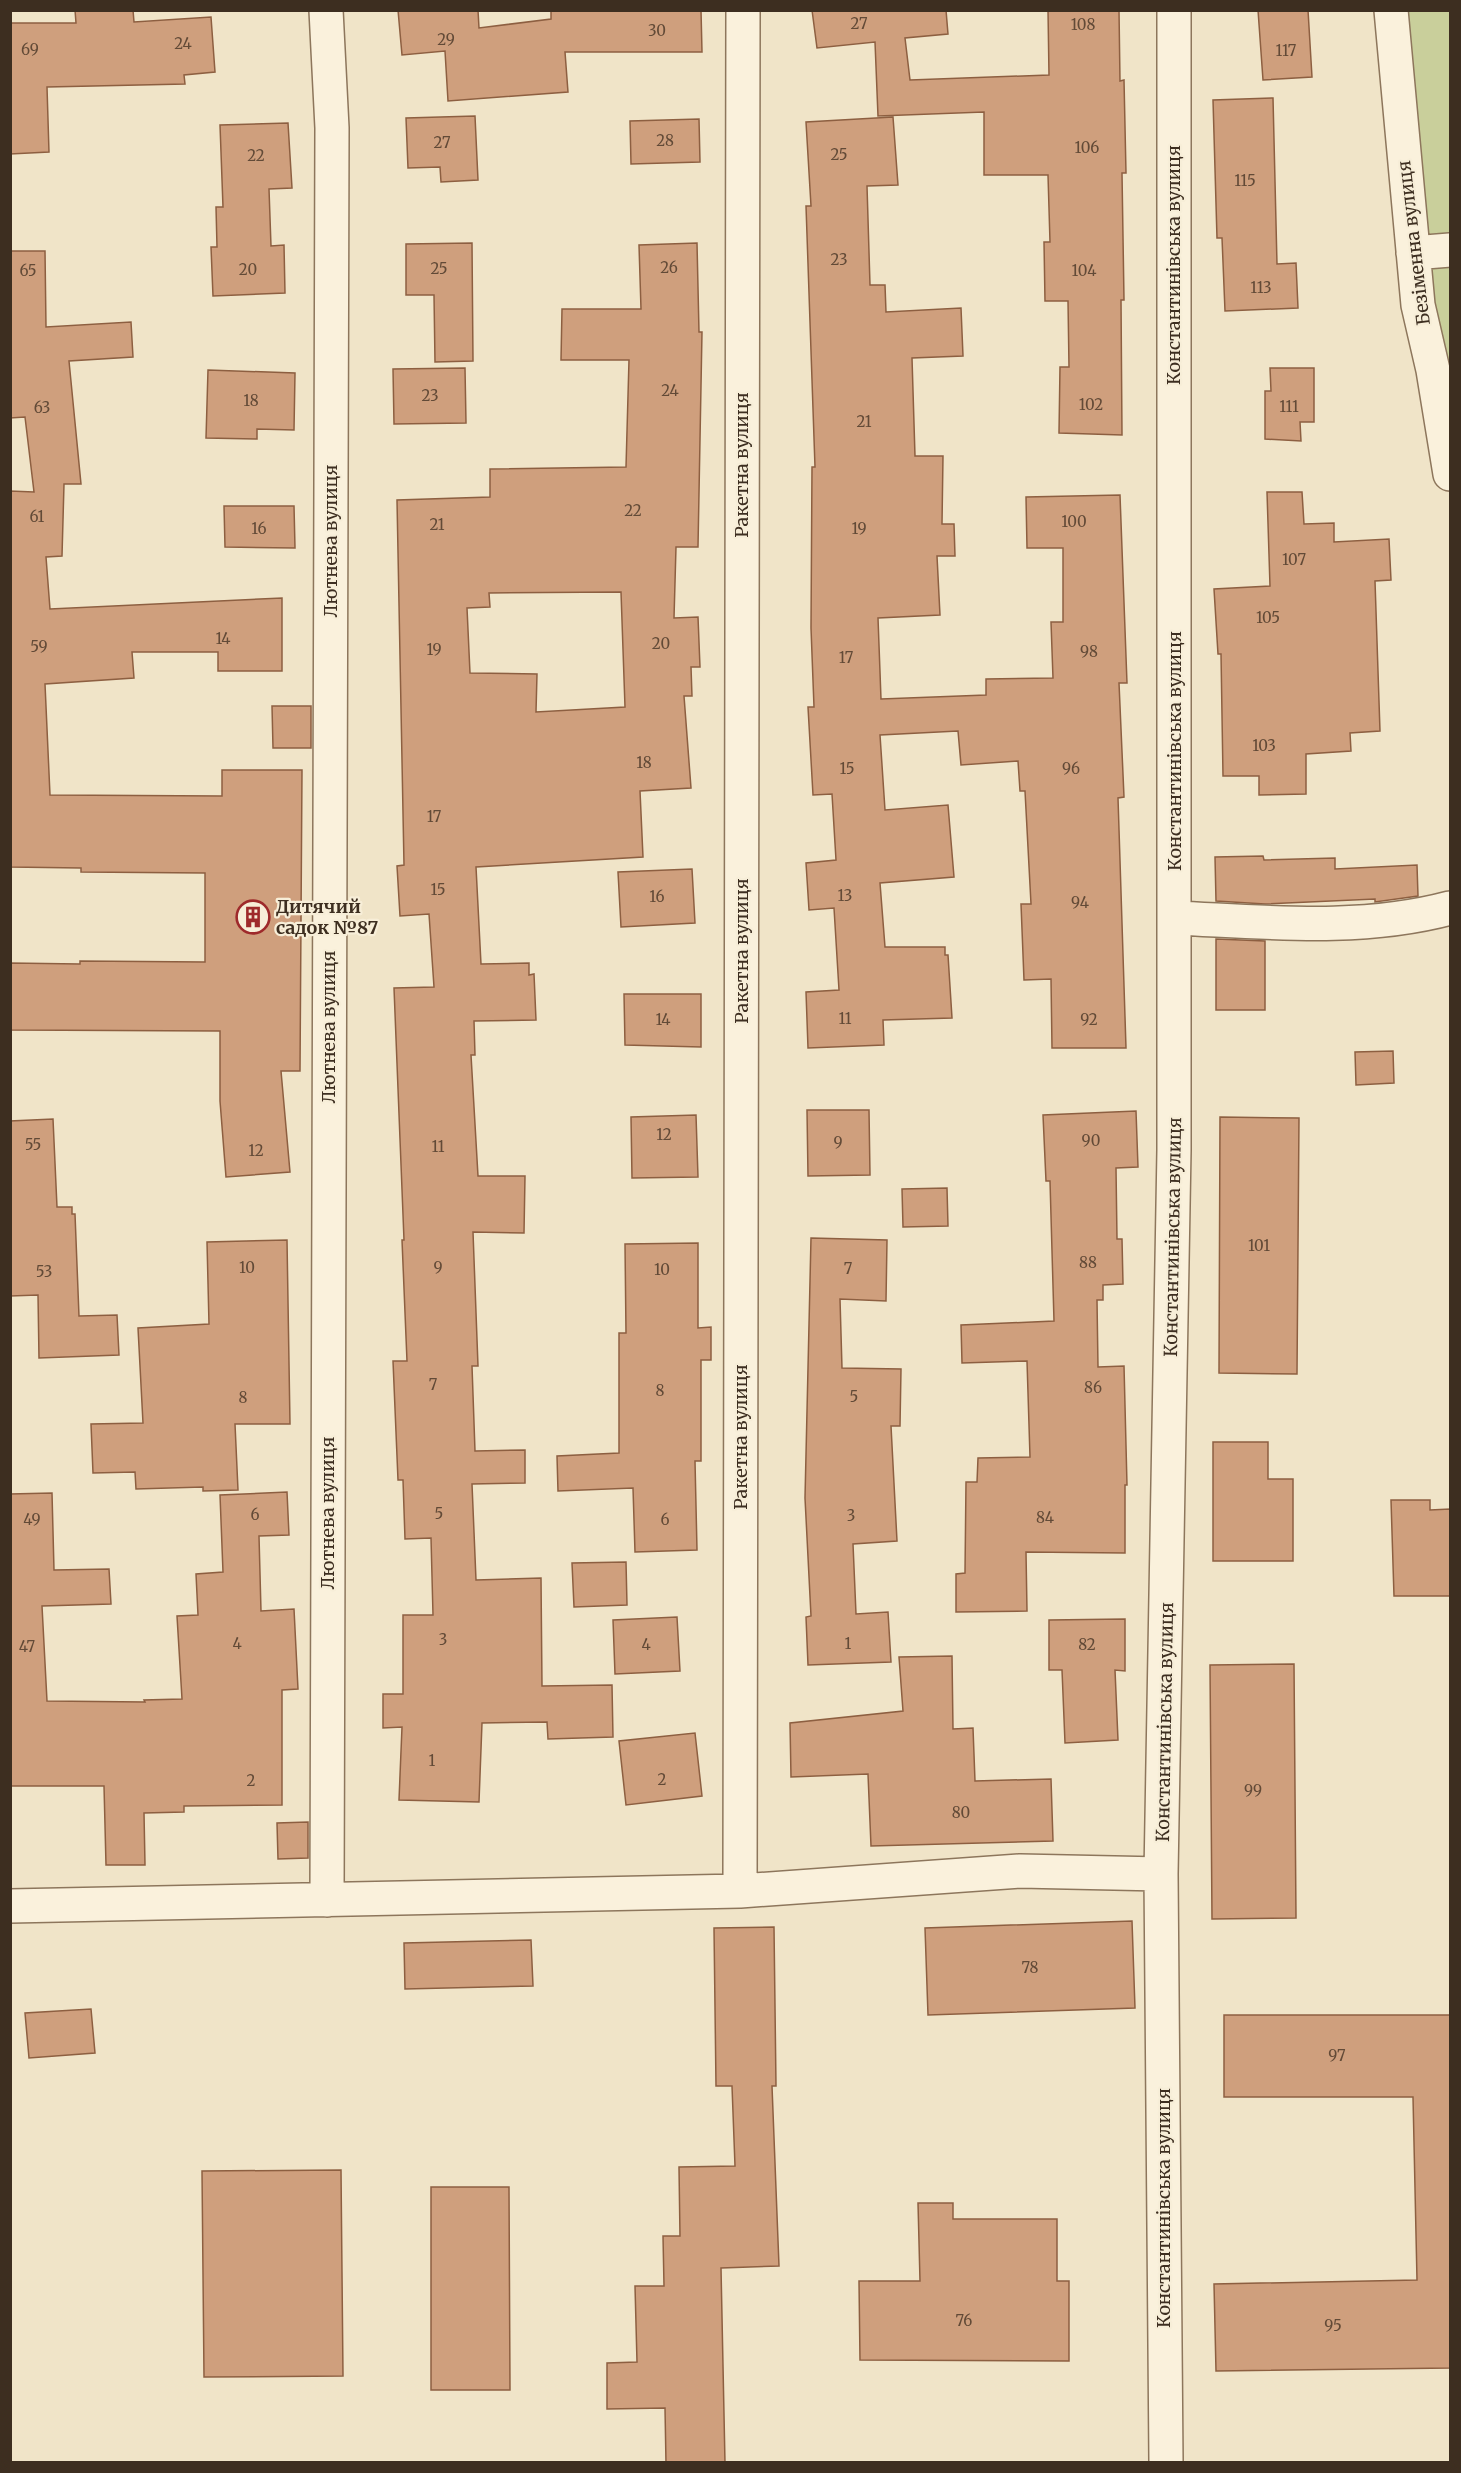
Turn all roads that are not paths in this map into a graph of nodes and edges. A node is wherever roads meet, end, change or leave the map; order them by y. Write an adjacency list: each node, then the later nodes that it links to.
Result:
1 (326, 10): 12 (street, Лютнева вулиця)
2 (743, 10): 11 (street, Ракетна вулиця)
3 (1174, 10): 9 (street, Константинівська вулиця)
4 (1391, 10): 6 (street, Безіменна вулиця)
5 (1450, 250): 6 (street)
6 (1413, 252): 7 (street, Безіменна вулиця)
7 (1450, 474)
8 (1450, 908): 9 (street)
9 (1175, 918): 10 (street, Константинівська вулиця)
10 (1161, 1874): 11 (street); 14 (street, Константинівська вулиця)
11 (740, 1891): 12 (street)
12 (327, 1900): 13 (street)
13 (10, 1906)
14 (1166, 2463)

